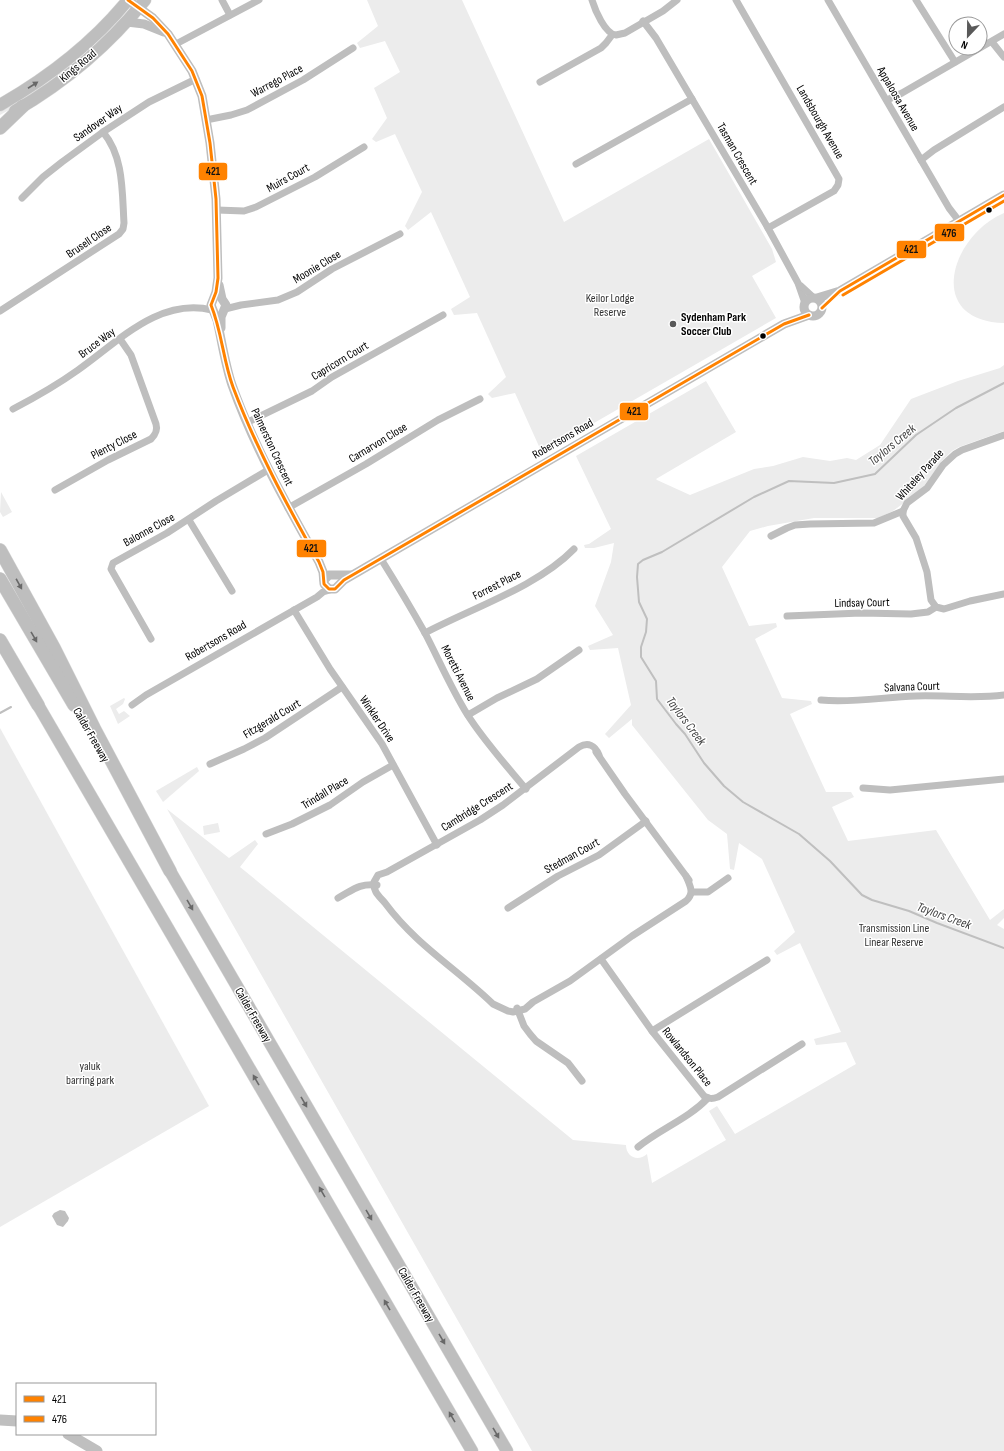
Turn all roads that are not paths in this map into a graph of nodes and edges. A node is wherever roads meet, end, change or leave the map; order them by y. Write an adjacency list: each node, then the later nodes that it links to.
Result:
1 (128, 0): 9 (street, Palmerston Crescent); 25 (main road, Kings Road, one-way to 1)
2 (222, 0): 10 (street)
3 (259, 0): 10 (street)
4 (592, 0): 15 (street)
5 (677, 0): 11 (street)
6 (736, 0): 39 (street, Landsbourgh Avenue)
7 (828, 0): 24 (street, Appaloosa Avenue)
8 (916, 0): 20 (street)
9 (142, 4): 12 (main road, Kings Road); 13 (street, Palmerston Crescent)
10 (230, 16): 17 (street)
11 (646, 20): 15 (street); 23 (street, Tasman Crescent)
12 (127, 22): 13 (street); 26 (main road, Kings Road)
13 (168, 34): 17 (street, Palmerston Crescent)
14 (1004, 34): 16 (street)
15 (612, 35): 22 (street)
16 (994, 41): 19 (street); 20 (street)
17 (176, 44): 21 (street, Palmerston Crescent)
18 (353, 48): 29 (street, Warrego Place)
19 (1004, 56)
20 (953, 64): 24 (street)
21 (196, 79): 29 (street, Palmerston Crescent); 31 (street, Sandover Way)
22 (540, 82)
23 (692, 99): 34 (street); 39 (street, Tasman Crescent)
24 (888, 102): 33 (street, Appaloosa Avenue)
25 (0, 105)
26 (23, 106): 28 (main road, Kings Road); 30 (highway)
27 (1004, 107): 33 (street)
28 (0, 120)
29 (206, 120): 37 (street, Palmerston Crescent)
30 (0, 128)
31 (103, 132): 36 (street, Sandover Way); 47 (street, Brusell Close)
32 (364, 147): 37 (street, Muirs Court)
33 (920, 158): 38 (street, Appaloosa Avenue)
34 (576, 164)
35 (1004, 195): 38 (street)
36 (22, 198)
37 (217, 210): 45 (street, Palmerston Crescent)
38 (957, 222): 42 (street)
39 (768, 228): 41 (street, Tasman Crescent)
40 (400, 234): 45 (street, Moonie Close)
41 (798, 283): 43 (street, Tasman Crescent); 44 (street, Tasman Crescent)
42 (840, 291): 43 (street); 46 (street)
43 (815, 298): 44 (street); 46 (street)
44 (804, 304): 49 (street); 50 (street, Robertsons Road)
45 (218, 305): 51 (street, Bruce Way); 54 (street, Palmerston Crescent)
46 (822, 308): 49 (street)
47 (0, 311)
48 (443, 315): 54 (street, Capricorn Court)
49 (809, 315): 50 (street, Robertsons Road)
50 (784, 324): 64 (street, Robertsons Road)
51 (120, 339): 53 (street, Bruce Way); 57 (street, Plenty Close)
52 (480, 399): 58 (street, Carnarvon Close)
53 (13, 409)
54 (248, 422): 56 (street, Palmerston Crescent)
55 (1004, 435): 59 (street, Whiteley Parade)
56 (268, 470): 58 (street, Palmerston Crescent); 60 (street, Balonne Close)
57 (55, 490)
58 (288, 508): 66 (street, Palmerston Crescent)
59 (903, 511): 61 (street); 72 (street, Whiteley Parade)
60 (189, 520): 69 (street); 76 (street, Balonne Close)
61 (771, 536)
62 (574, 549): 75 (street, Forrest Place)
63 (0, 550): 94 (highway, one-way to 94)
64 (381, 559): 65 (street, Robertsons Road); 75 (street, Moretti Avenue)
65 (354, 574): 66 (street, Robertsons Road); 68 (street, Robertsons Road)
66 (329, 578): 68 (street, Palmerston Crescent); 68 (street); 71 (street)
67 (0, 579): 94 (highway, Calder Freeway, one-way to 94)
68 (336, 587): 71 (street, Robertsons Road)
69 (232, 591)
70 (1004, 594): 72 (street)
71 (312, 599): 73 (street, Robertsons Road)
72 (936, 606): 74 (street, Lindsay Court)
73 (294, 610): 80 (street, Winkler Drive); 84 (street, Robertsons Road)
74 (787, 616)
75 (425, 633): 85 (street, Moretti Avenue)
76 (151, 639)
77 (0, 640): 83 (highway)
78 (0, 650): 83 (highway)
79 (579, 650): 85 (street)
80 (342, 687): 86 (street, Fitzgerald Court); 87 (street, Winkler Drive)
81 (1004, 695): 82 (street, Salvana Court)
82 (821, 700)
83 (38, 705): 108 (main road, one-way to 83)
84 (132, 705)
85 (468, 715): 90 (street, Moretti Avenue)
86 (210, 764)
87 (393, 765): 92 (street, Trindall Place); 93 (street, Winkler Drive)
88 (1004, 779): 89 (street)
89 (863, 788)
90 (526, 789): 91 (street, Cambridge Crescent); 93 (street, Cambridge Crescent)
91 (646, 822): 97 (street, Cambridge Crescent); 99 (street, Stedman Court)
92 (266, 834)
93 (437, 845): 96 (street, Cambridge Crescent)
94 (170, 871): 109 (main road, Calder Freeway, one-way to 109)
95 (728, 878): 97 (street)
96 (375, 885): 98 (street); 102 (street)
97 (694, 893): 100 (street)
98 (338, 898)
99 (508, 908)
100 (601, 959): 102 (street); 103 (street, Rowlandson Place)
101 (767, 960): 103 (street)
102 (517, 1009): 105 (street)
103 (652, 1031): 106 (street, Rowlandson Place)
104 (802, 1044): 106 (street, Rowlandson Place)
105 (582, 1081)
106 (708, 1098): 107 (street)
107 (638, 1147)
108 (472, 1451)
109 (507, 1451)

